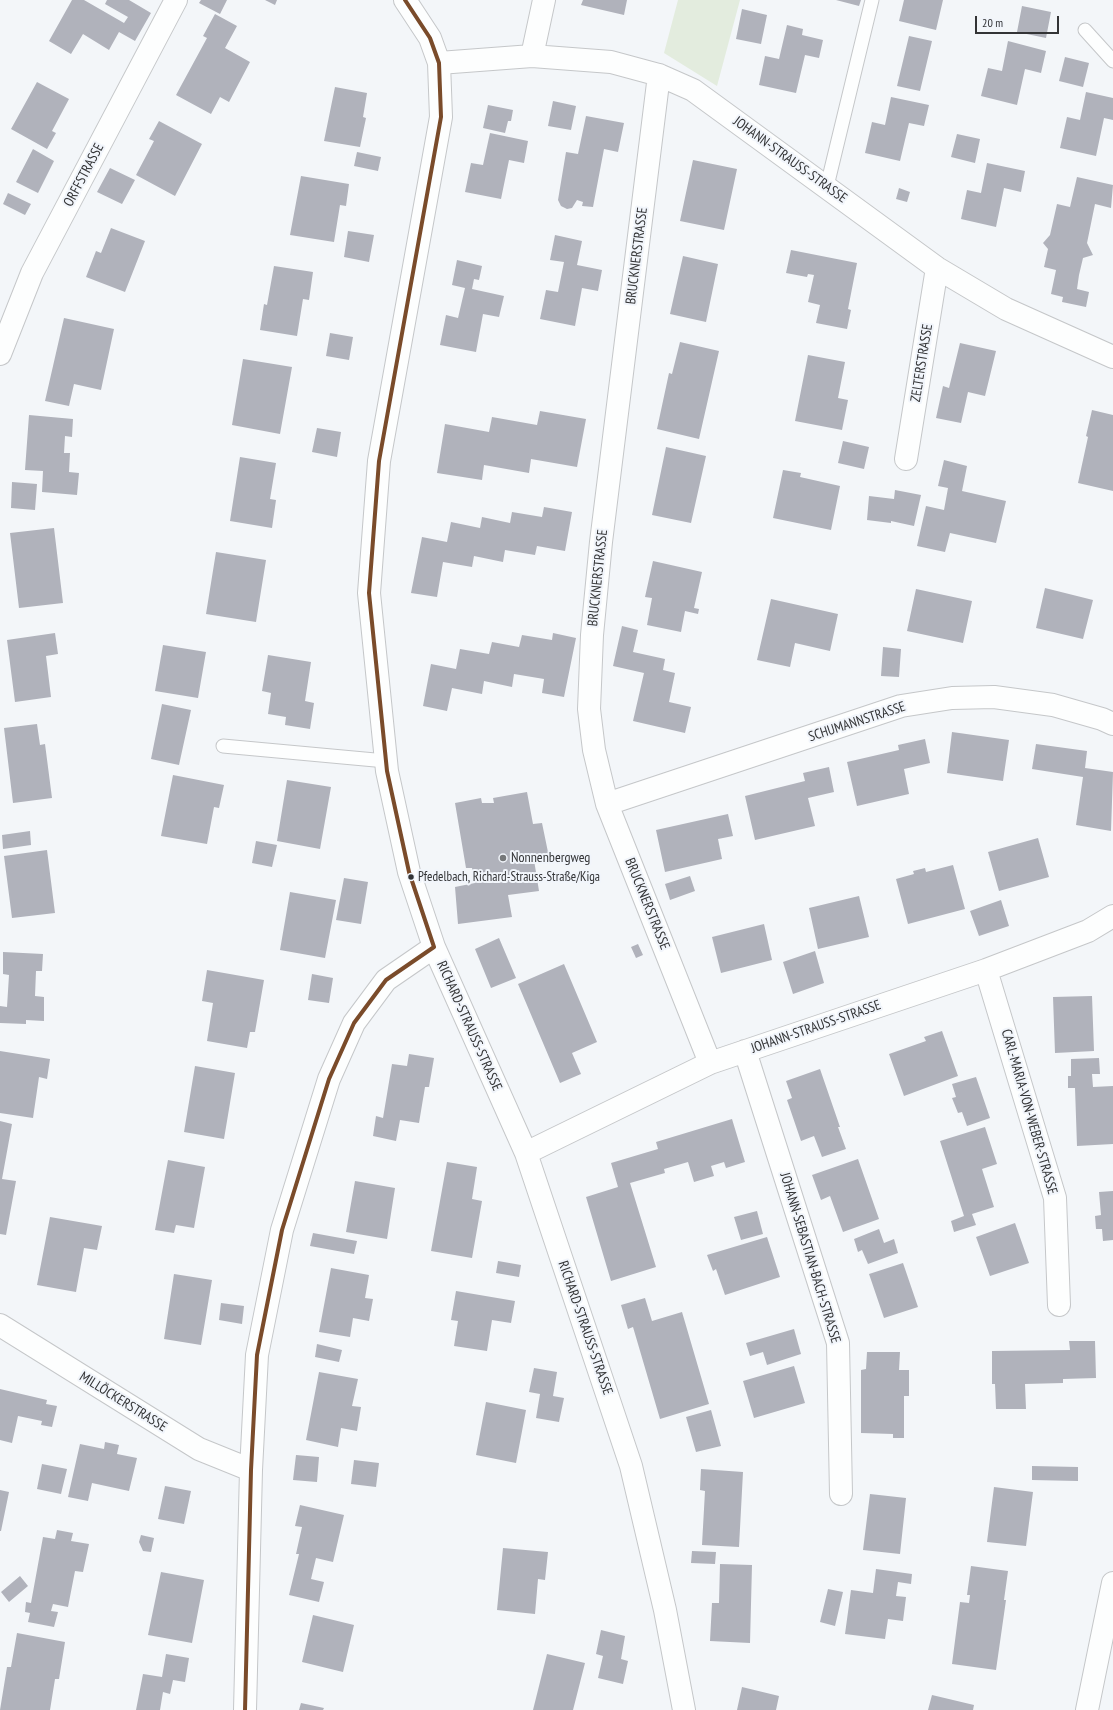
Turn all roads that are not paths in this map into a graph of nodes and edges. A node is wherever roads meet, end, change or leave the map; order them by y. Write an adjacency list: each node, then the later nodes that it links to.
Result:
1 (176, 0): 12 (street, ORFFSTRASSE)
2 (405, 0): 8 (street, RICHARD-STRAUSS-STRASSE)
3 (544, 0): 6 (street)
4 (872, 0): 10 (lane)
5 (1085, 30): 7 (lane)
6 (532, 56): 8 (street, JOHANN-STRAUSS-STRASSE); 9 (street, JOHANN-STRAUSS-STRASSE)
7 (1113, 61)
8 (439, 63): 17 (street, RICHARD-STRAUSS-STRASSE)
9 (659, 75): 10 (street, JOHANN-STRAUSS-STRASSE); 18 (street, BRUCKNERSTRASSE)
10 (827, 186): 11 (street, JOHANN-STRAUSS-STRASSE)
11 (937, 268): 13 (street, JOHANN-STRAUSS-STRASSE); 14 (street, ZELTERSTRASSE)
12 (0, 354)
13 (1113, 357)
14 (906, 459)
15 (1113, 724): 18 (street, SCHUMANNSTRASSE)
16 (224, 746): 17 (lane)
17 (386, 761): 20 (street, RICHARD-STRAUSS-STRASSE)
18 (607, 804): 23 (street, BRUCKNERSTRASSE)
19 (1113, 916): 21 (street, JOHANN-STRAUSS-STRASSE)
20 (434, 947): 24 (street, RICHARD-STRAUSS-STRASSE); 27 (street)
21 (986, 970): 22 (street, JOHANN-STRAUSS-STRASSE); 25 (street, CARL-MARIA-VON-WEBER-STRASSE)
22 (745, 1051): 23 (street, JOHANN-STRAUSS-STRASSE); 28 (street, JOHANN-SEBASTIAN-BACH-STRASSE)
23 (710, 1063): 24 (street, JOHANN-STRAUSS-STRASSE)
24 (526, 1153): 31 (street, RICHARD-STRAUSS-STRASSE)
25 (1059, 1305)
26 (0, 1325): 27 (street, MILLÖCKERSTRASSE)
27 (251, 1470): 30 (street)
28 (841, 1494)
29 (1113, 1584): 32 (street)
30 (245, 1710)
31 (684, 1710)
32 (1087, 1710)

